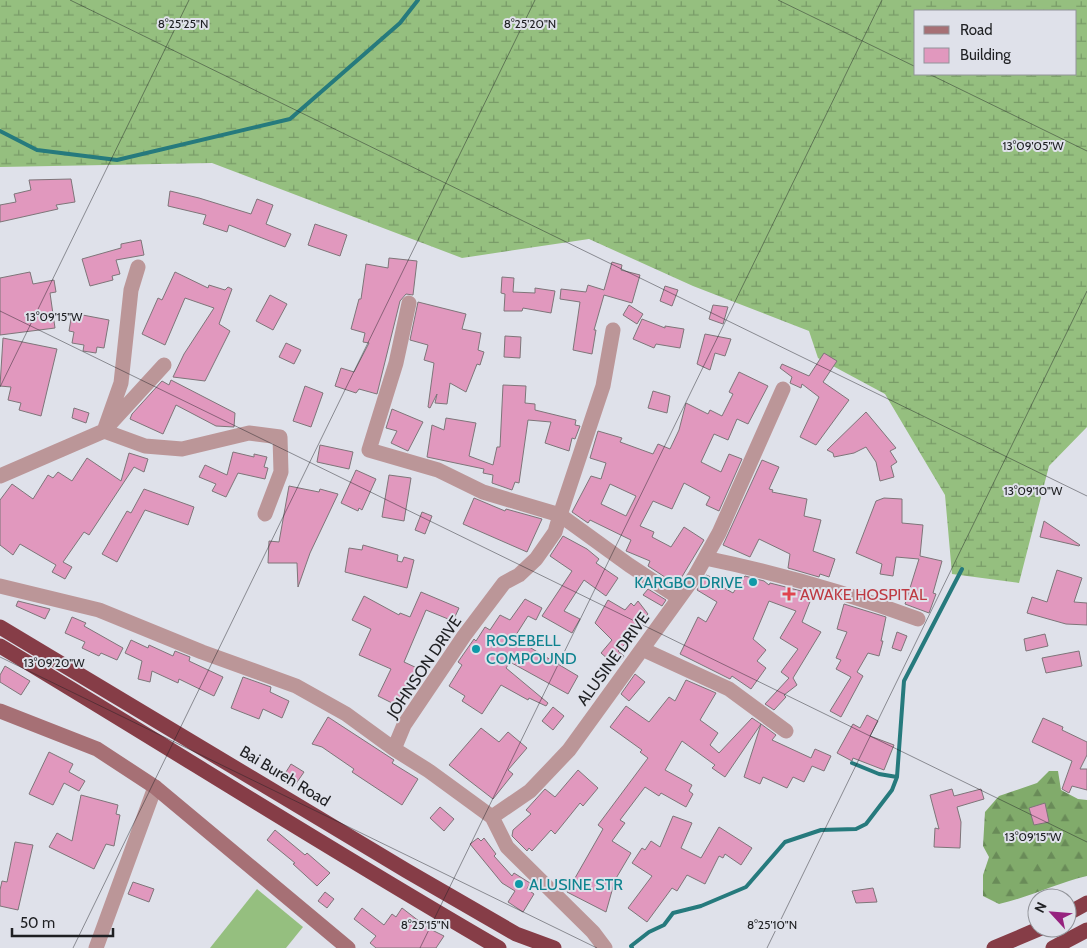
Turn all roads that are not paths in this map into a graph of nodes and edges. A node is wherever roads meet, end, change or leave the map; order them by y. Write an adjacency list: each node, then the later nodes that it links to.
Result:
1 (138, 267): 6 (street)
2 (409, 303): 9 (street)
3 (613, 330): 9 (street, JOHNSON DRIVE)
4 (164, 365): 6 (street)
5 (783, 389): 10 (street, ALUSINE DRIVE)
6 (104, 431): 7 (street); 8 (street)
7 (0, 476)
8 (265, 514)
9 (560, 515): 12 (street); 19 (street, JOHNSON DRIVE)
10 (705, 558): 12 (street, ALUSINE DRIVE); 13 (street)
11 (0, 586): 19 (street)
12 (679, 598): 16 (street, ALUSINE DRIVE)
13 (918, 619)
14 (0, 627): 27 (highway, Bai Bureh Road)
15 (0, 646): 26 (highway)
16 (642, 649): 18 (street); 21 (street, ALUSINE DRIVE)
17 (0, 712): 20 (street)
18 (786, 731)
19 (394, 749): 21 (street)
20 (155, 787): 24 (street); 25 (street)
21 (492, 817): 28 (street)
22 (1087, 930): 30 (highway)
23 (1027, 934): 29 (highway)
24 (96, 948)
25 (348, 948)
26 (499, 948)
27 (554, 948)
28 (604, 948)
29 (994, 948)
30 (1053, 948)

